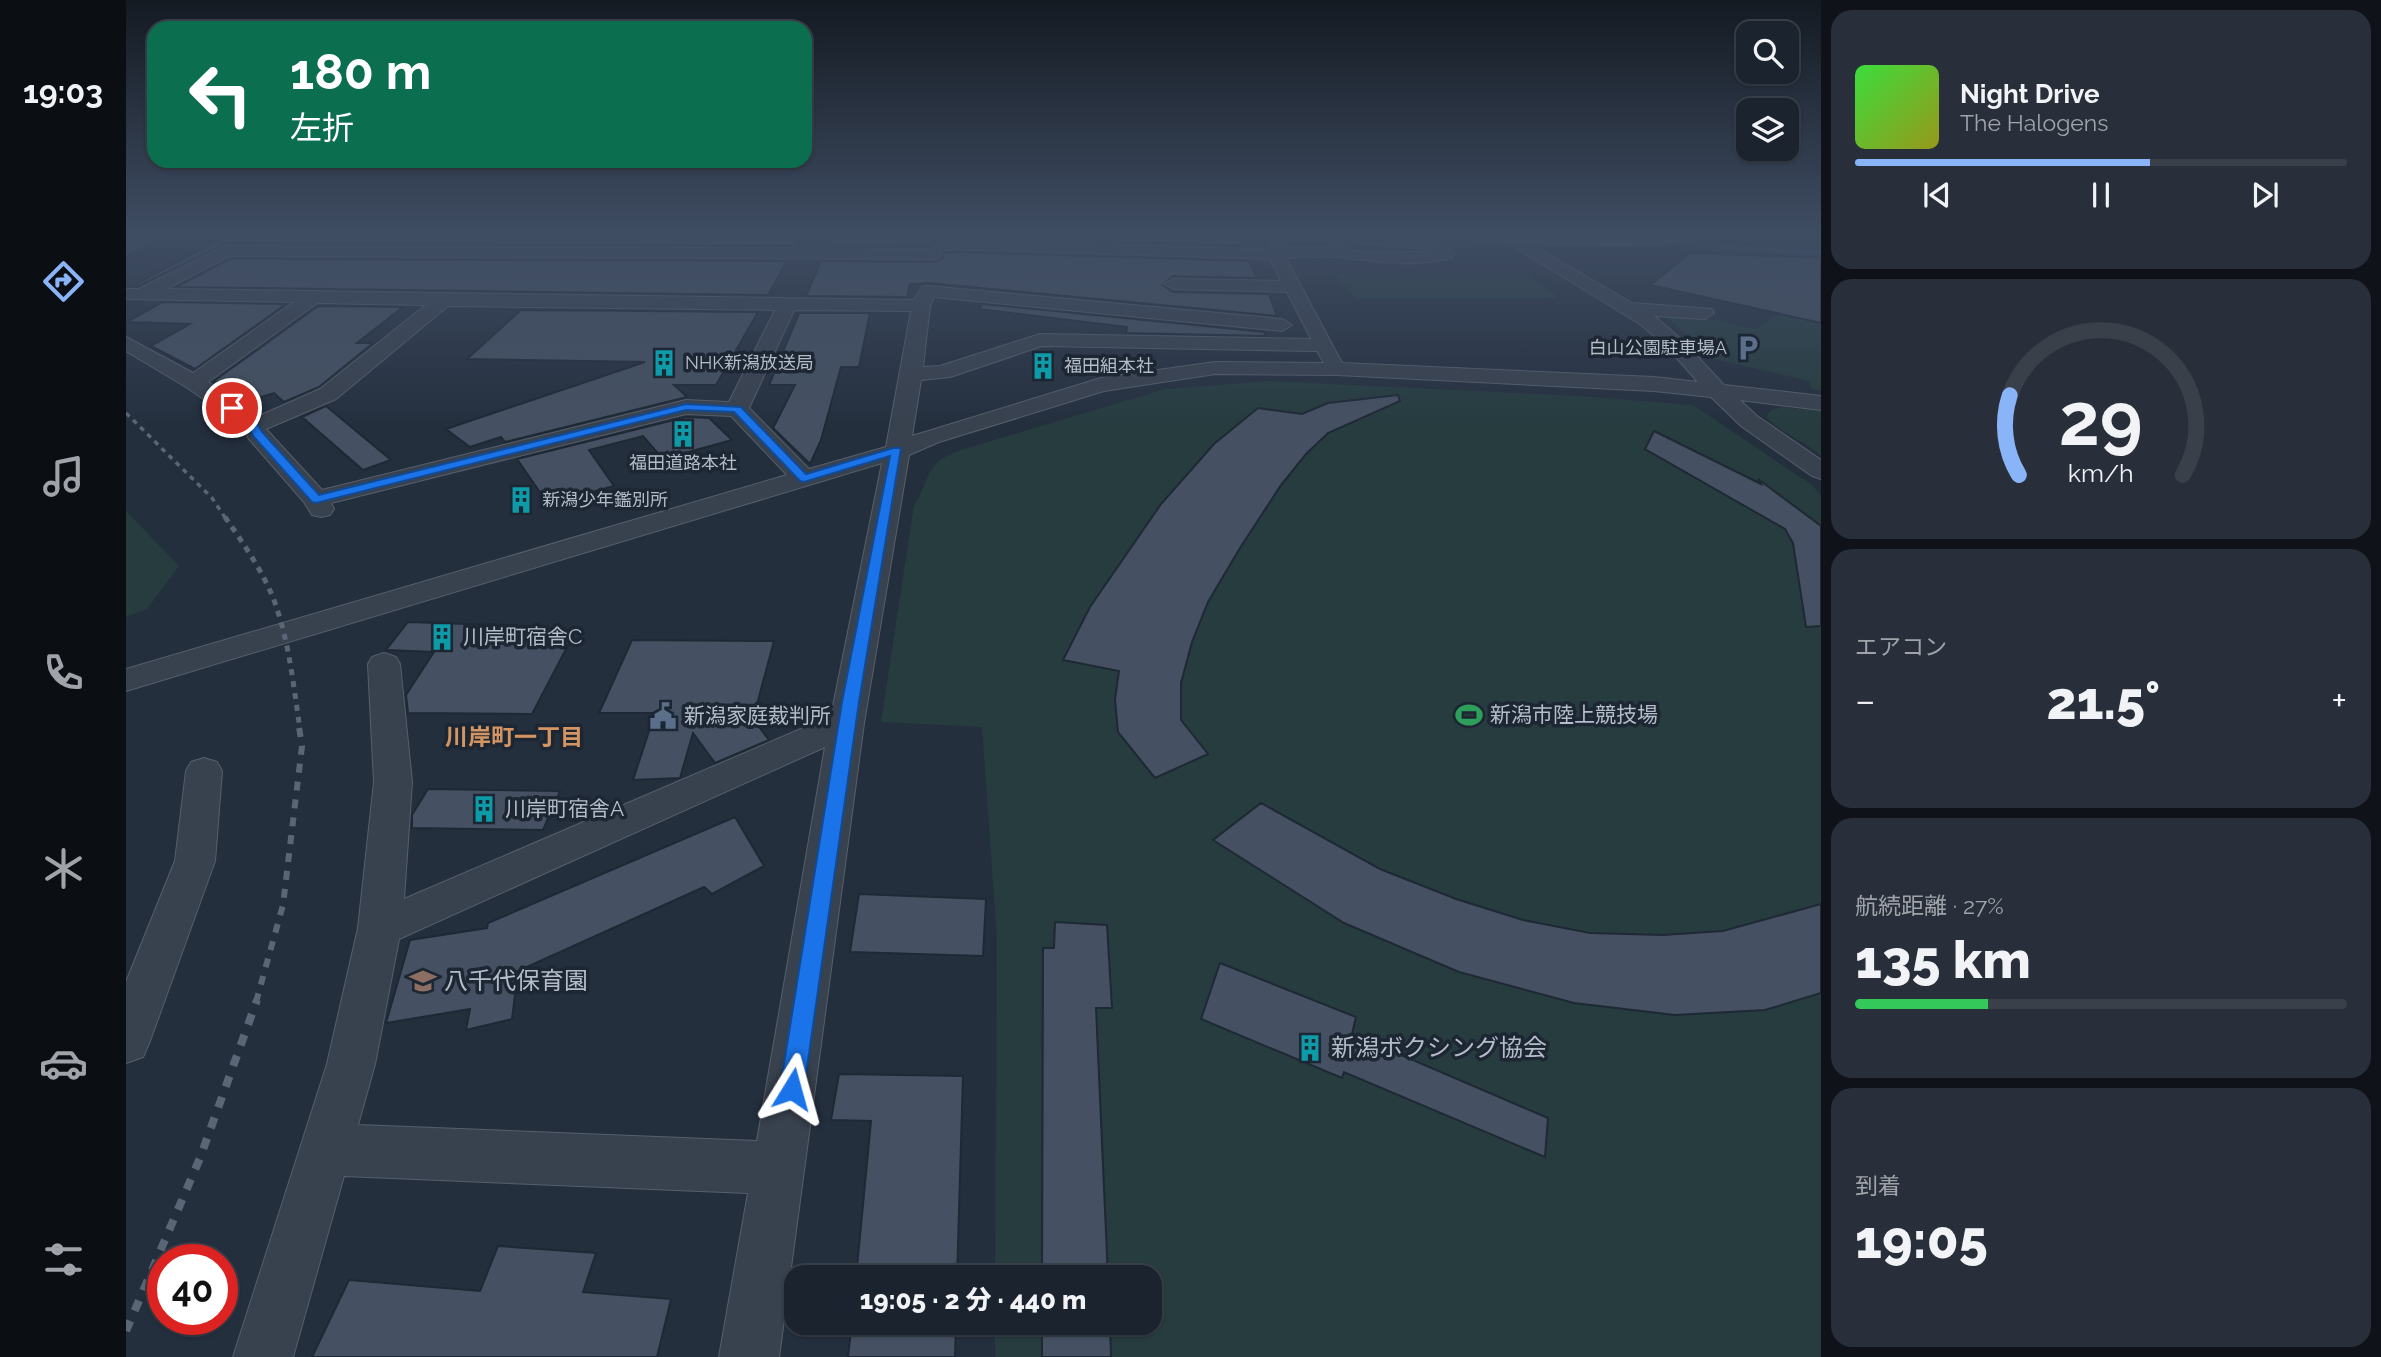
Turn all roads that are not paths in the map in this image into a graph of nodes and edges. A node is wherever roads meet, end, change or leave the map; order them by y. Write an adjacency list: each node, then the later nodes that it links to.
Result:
1 (311, 298): 16 (street)
2 (371, 298): 7 (street)
3 (924, 298): 9 (street)
4 (999, 298): 12 (street)
5 (1299, 298): 12 (street)
6 (1613, 298): 10 (street)
7 (444, 300): 8 (street); 20 (street)
8 (787, 305): 9 (street); 19 (street)
9 (921, 306): 15 (street)
10 (1631, 309): 11 (street); 17 (street)
11 (1705, 313)
12 (1318, 336): 14 (street); 15 (street)
13 (126, 343): 16 (street)
14 (1337, 369): 17 (street); 21 (street)
15 (911, 375): 21 (street)
16 (194, 382): 20 (street)
17 (1716, 390): 18 (street); 22 (street)
18 (1821, 403)
19 (737, 409): 20 (street); 23 (street)
20 (254, 426)
21 (897, 451): 23 (street); 26 (street)
22 (1821, 471)
23 (804, 478): 25 (street)
24 (384, 664): 28 (street)
25 (126, 680)
26 (847, 723): 28 (street); 31 (street)
27 (204, 771): 29 (street)
28 (380, 928): 32 (street)
29 (126, 1041)
30 (342, 1150): 31 (street)
31 (780, 1167): 33 (street)
32 (263, 1357)
33 (750, 1357)

